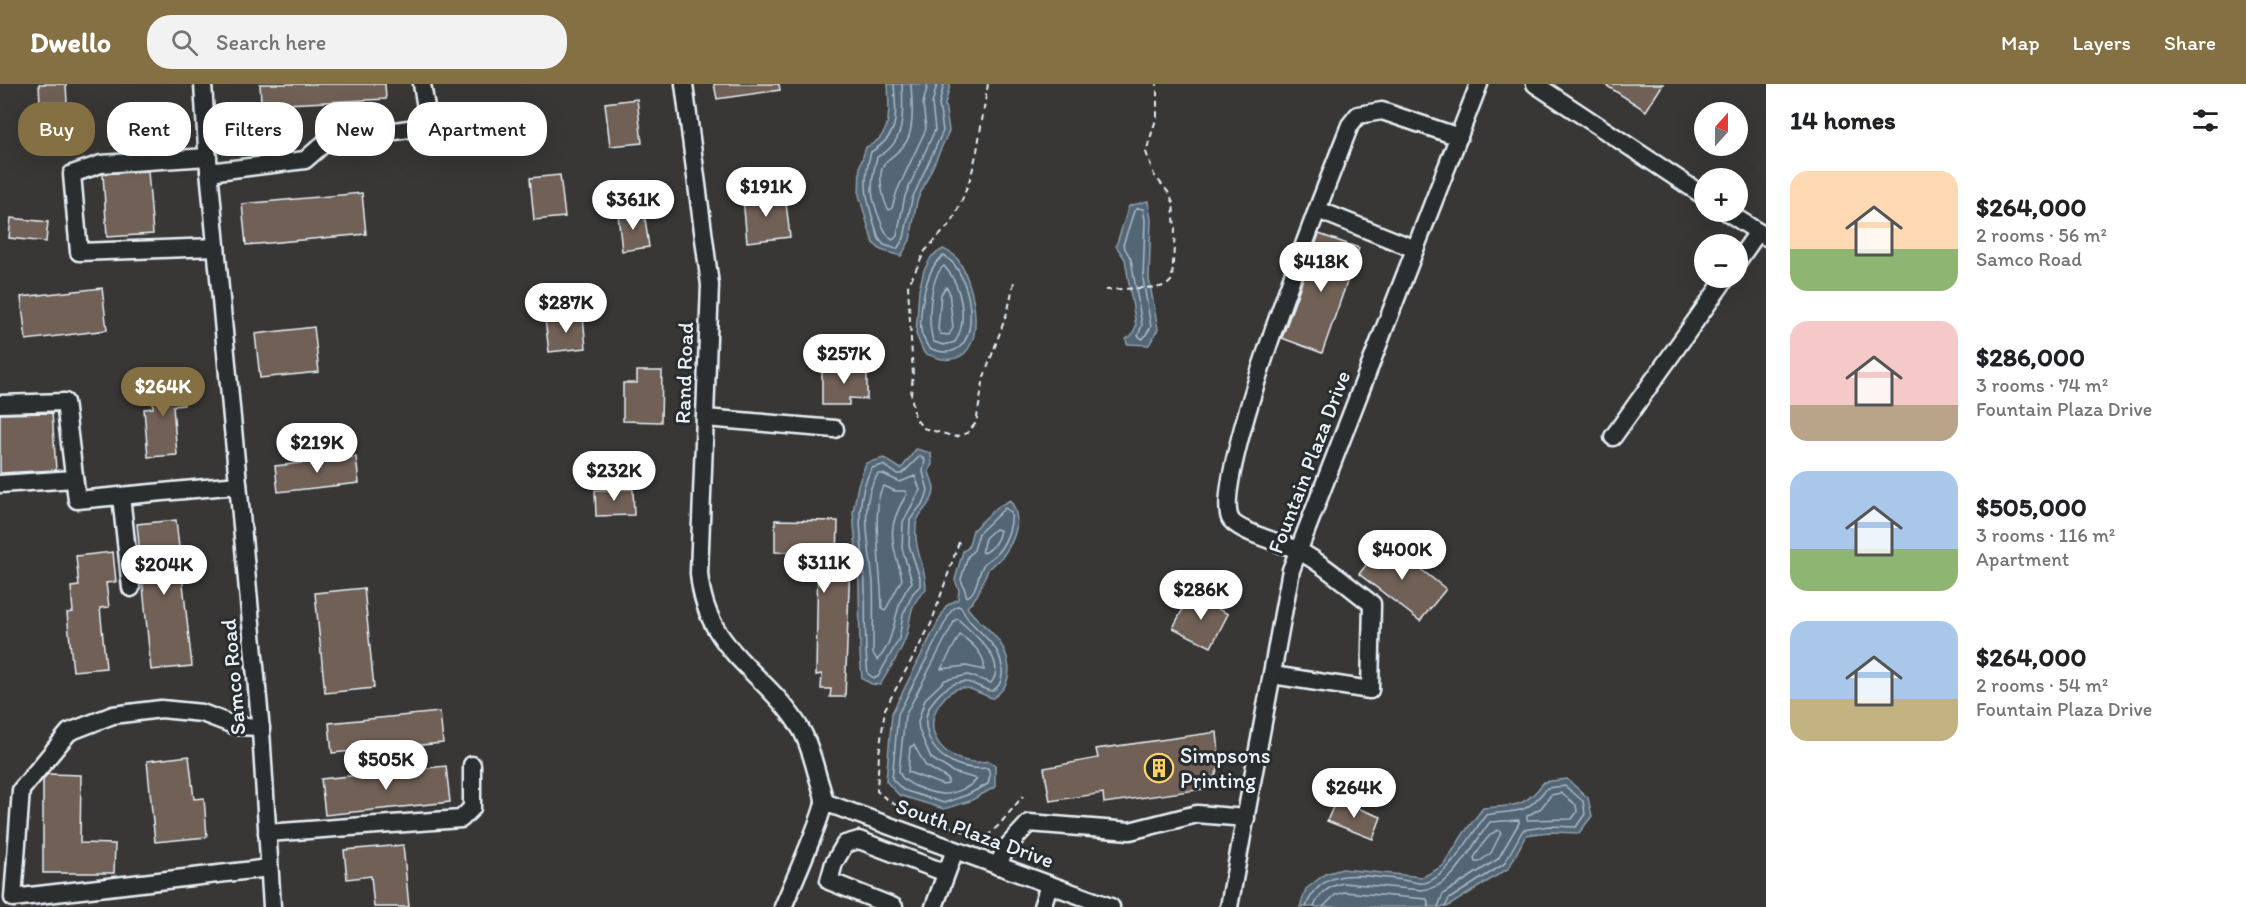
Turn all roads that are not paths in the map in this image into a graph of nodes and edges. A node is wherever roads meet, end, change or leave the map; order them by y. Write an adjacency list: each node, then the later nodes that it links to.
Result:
1 (203, 84): 7 (street, Samco Road)
2 (422, 84): 7 (street)
3 (684, 84): 17 (street, Rand Road)
4 (1479, 84): 6 (street, Fountain Plaza Drive)
5 (1535, 84): 8 (street)
6 (1458, 137): 9 (street); 13 (street, Fountain Plaza Drive)
7 (208, 165): 12 (street, Samco Road); 12 (street)
8 (1694, 189)
9 (1318, 210): 13 (street); 24 (street)
10 (1742, 222): 11 (street)
11 (1762, 235): 14 (street)
12 (216, 247): 22 (street, Samco Road)
13 (1415, 249): 24 (street, Fountain Plaza Drive)
14 (1748, 250)
15 (1719, 288): 19 (street)
16 (0, 405): 20 (street)
17 (705, 418): 18 (street); 29 (street, Rand Road)
18 (835, 429)
19 (1614, 437)
20 (74, 480): 21 (street); 23 (street)
21 (0, 484)
22 (238, 485): 23 (street); 27 (street, Samco Road)
23 (121, 496): 25 (street)
24 (1298, 550): 26 (street, Fountain Plaza Drive); 26 (street)
25 (131, 588)
26 (1272, 675): 30 (street, Fountain Plaza Drive)
27 (261, 727): 31 (street, Samco Road); 34 (street)
28 (472, 765): 31 (street)
29 (824, 802): 32 (street, South Plaza Drive); 38 (street)
30 (1246, 818): 33 (street); 43 (street, Fountain Plaza Drive)
31 (267, 833): 34 (street, Samco Road)
32 (955, 850): 33 (street, South Plaza Drive); 35 (street)
33 (998, 866): 36 (street, South Plaza Drive)
34 (269, 868): 37 (street, Samco Road)
35 (946, 873): 39 (street); 40 (street)
36 (1049, 885): 41 (street); 42 (street, South Plaza Drive)
37 (272, 907)
38 (783, 907)
39 (894, 907)
40 (934, 907)
41 (1042, 907)
42 (1111, 907)
43 (1230, 907)

